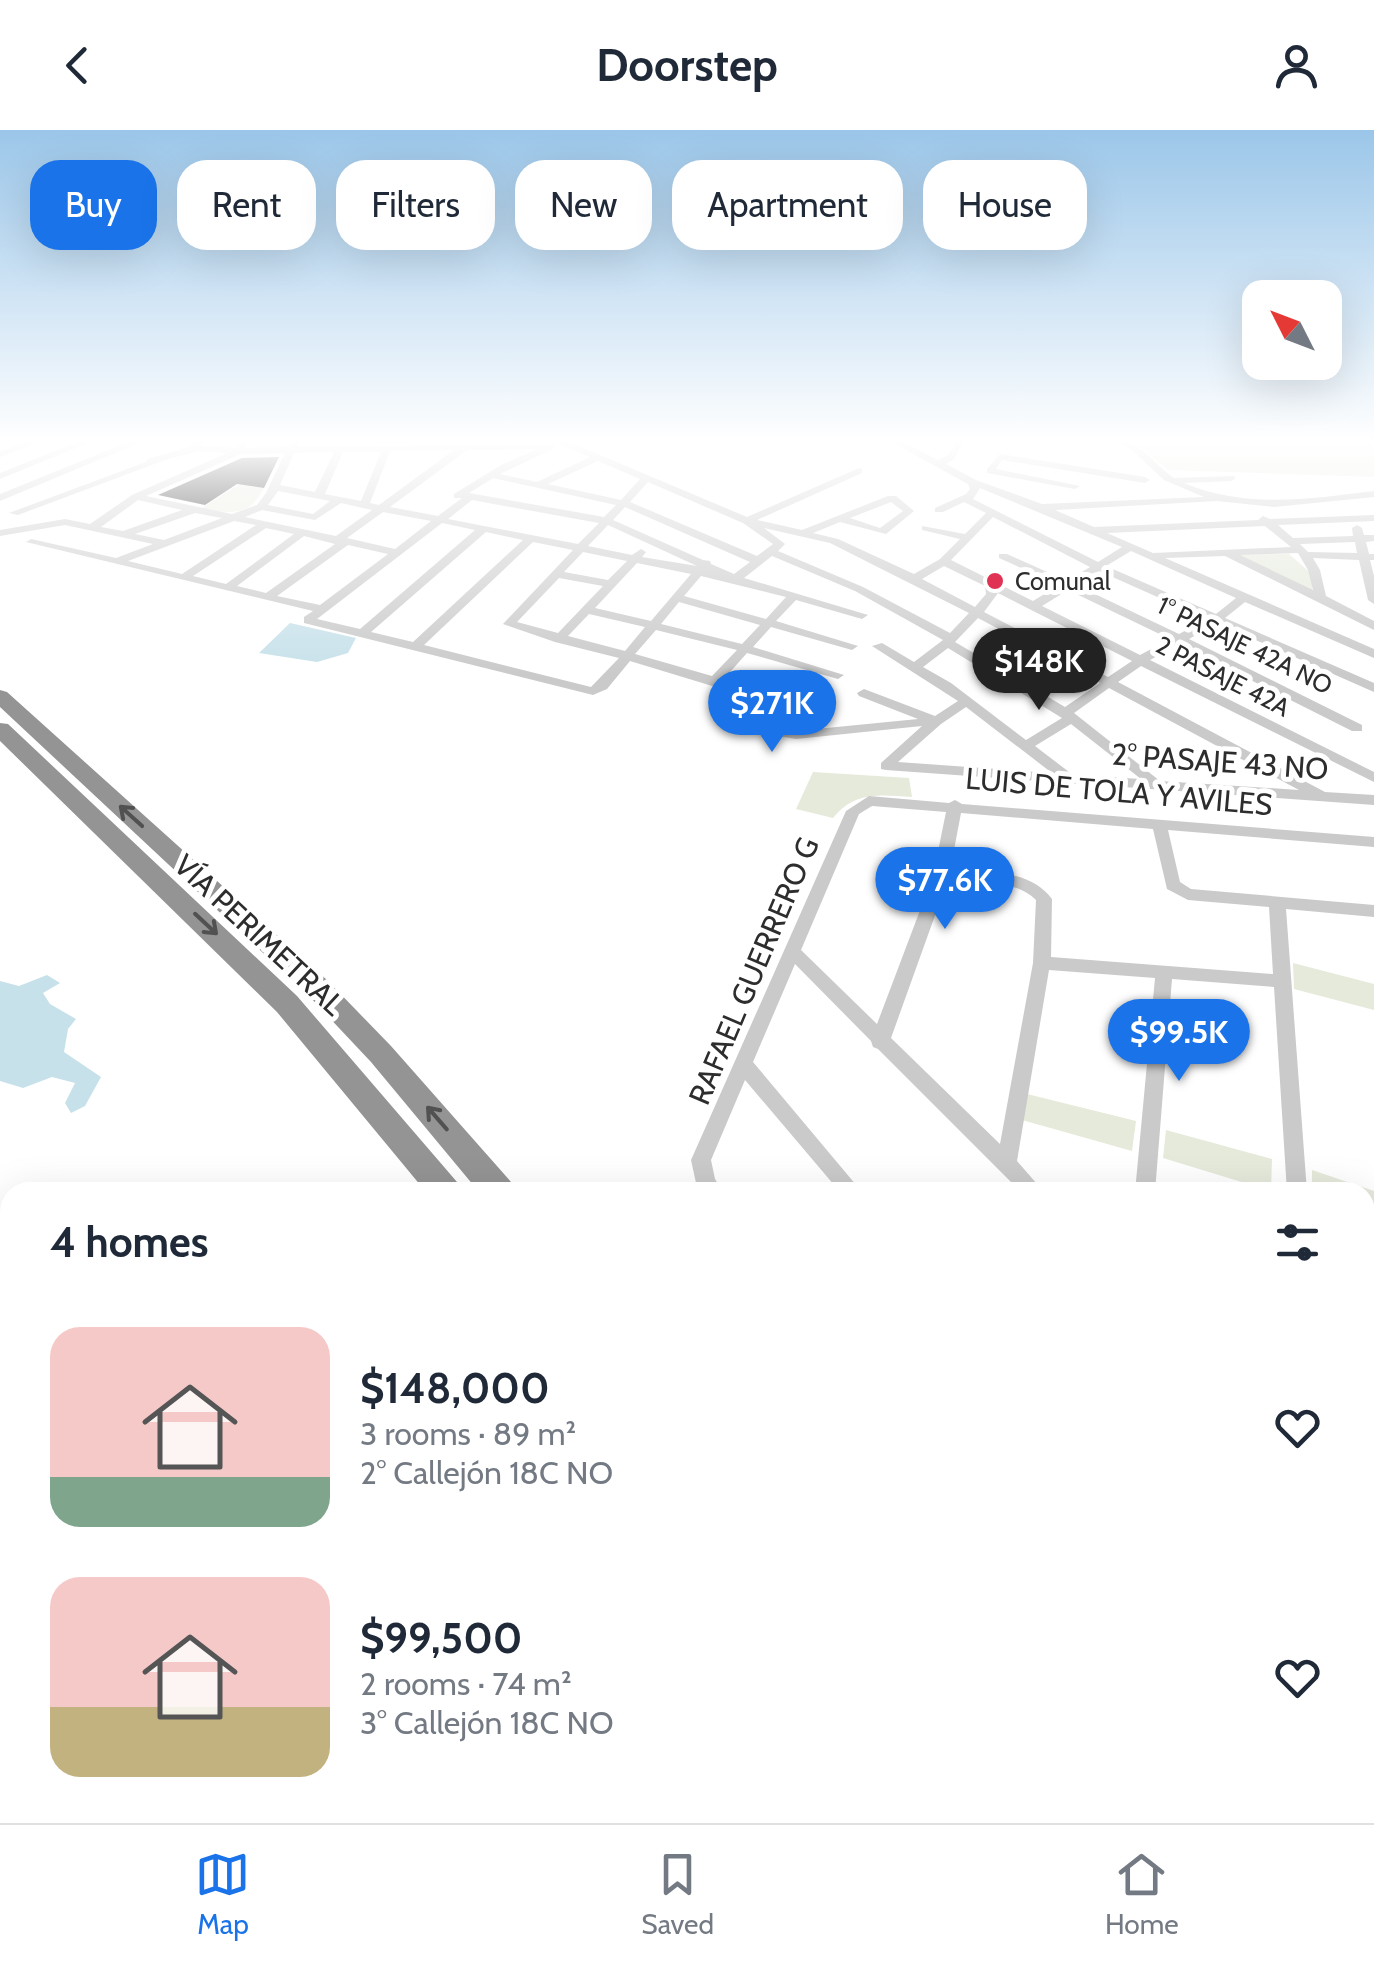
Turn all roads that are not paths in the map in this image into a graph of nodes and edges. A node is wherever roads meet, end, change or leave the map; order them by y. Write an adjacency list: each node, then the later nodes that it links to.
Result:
1 (107, 517): 27 (street)
2 (172, 517): 33 (street)
3 (225, 517): 20 (street)
4 (238, 517): 20 (street)
5 (371, 517): 40 (street)
6 (424, 517): 21 (street)
7 (436, 517): 21 (street)
8 (584, 517): 23 (street)
9 (610, 517): 23 (street)
10 (655, 517): 52 (street)
11 (738, 517): 24 (street)
12 (756, 517): 24 (street)
13 (901, 517): 18 (street)
14 (988, 517): 36 (street)
15 (997, 517): 56 (street)
16 (1061, 517): 30 (street)
17 (1261, 517): 25 (street)
18 (838, 518): 31 (street)
19 (1374, 518): 22 (street)
20 (234, 519): 26 (street); 42 (street)
21 (433, 519): 29 (street); 46 (street)
22 (1354, 519): 25 (street); 37 (street)
23 (607, 521): 39 (street); 43 (street)
24 (747, 521): 31 (street); 47 (street)
25 (1268, 523): 30 (street); 45 (street)
26 (262, 526): 34 (street); 59 (street)
27 (92, 527): 32 (street); 33 (street)
28 (926, 528): 36 (street)
29 (483, 529): 35 (street); 83 (street)
30 (1090, 531): 44 (street)
31 (806, 532): 61 (street)
32 (0, 533)
33 (123, 534): 42 (street)
34 (300, 534): 40 (street); 66 (street)
35 (531, 538): 43 (street); 87 (street)
36 (970, 538): 53 (street)
37 (1360, 538): 38 (street); 45 (street); 55 (street)
38 (1374, 538)
39 (653, 540): 51 (street); 57 (street)
40 (340, 541): 46 (street); 69 (street)
41 (31, 542): 54 (street)
42 (168, 544): 54 (street)
43 (580, 547): 51 (street); 58 (street)
44 (1130, 548): 49 (street); 56 (street)
45 (1299, 549): 48 (street); 55 (street); 71 (street)
46 (390, 551): 75 (street)
47 (772, 552): 52 (street); 86 (street)
48 (1226, 553): 49 (street); 71 (street)
49 (1151, 555): 68 (street)
50 (1002, 556): 64 (street, 1° PASAJE 42A NO)
51 (634, 558): 57 (street); 62 (street)
52 (756, 560): 60 (street)
53 (944, 561): 61 (street); 63 (street, 2 PASAJE 42A)
54 (116, 562): 59 (street)
55 (1370, 563): 65 (street)
56 (1097, 566): 64 (street); 79 (street)
57 (702, 568): 60 (street); 70 (street)
58 (555, 574): 62 (street); 84 (street)
59 (183, 578): 66 (street)
60 (734, 579): 67 (street)
61 (914, 579): 77 (street)
62 (611, 584): 76 (street)
63 (991, 584): 74 (street, 2 PASAJE 42A); 77 (street)
64 (1068, 584): 73 (street, 1° PASAJE 42A NO); 74 (street)
65 (1372, 586): 72 (street)
66 (226, 588): 69 (street)
67 (793, 596): 78 (street); 80 (street)
68 (1245, 596): 79 (street); 91 (street)
69 (268, 597): 75 (street)
70 (677, 598): 80 (street); 81 (street)
71 (1320, 598): 82 (street)
72 (1374, 600)
73 (1109, 604): 74 (street); 85 (street, 1° PASAJE 42A NO)
74 (1039, 606): 93 (street, 2 PASAJE 42A)
75 (314, 608): 83 (street)
76 (587, 610): 81 (street); 84 (street)
77 (975, 613): 86 (street); 97 (street)
78 (862, 616)
79 (1218, 618): 85 (street); 98 (street)
80 (768, 625): 88 (street); 90 (street)
81 (655, 626): 90 (street); 92 (street)
82 (1374, 626)
83 (364, 632): 87 (street)
84 (559, 639): 92 (street)
85 (1183, 640): 93 (street); 106 (street, 1° PASAJE 42A NO)
86 (949, 641): 94 (street); 103 (street)
87 (416, 646): 92 (street)
88 (852, 646)
89 (878, 646): 94 (street)
90 (744, 649): 95 (street); 96 (street)
91 (1374, 654)
92 (628, 657): 96 (street)
93 (1141, 660): 97 (street); 110 (street, 2 PASAJE 42A)
94 (915, 667): 101 (street)
95 (838, 675)
96 (714, 681): 102 (street)
97 (1106, 685): 103 (street); 112 (street)
98 (1374, 688)
99 (864, 693): 104 (street)
100 (0, 696): 129 (highway, VÍA PERIMETRAL, one-way to 100)
101 (968, 701): 104 (street); 108 (street)
102 (828, 708)
103 (1070, 715): 108 (street); 111 (street)
104 (936, 721): 105 (street); 109 (street, 2° PASAJE 43 NO)
105 (731, 724)
106 (1357, 728)
107 (0, 729): 128 (highway, VÍA PERIMETRAL, one-way to 128)
108 (1027, 745): 109 (street)
109 (1068, 778): 111 (street, 2° PASAJE 43 NO)
110 (1374, 778)
111 (1155, 784): 112 (street, 2° PASAJE 43 NO)
112 (1323, 798): 113 (street, 2° PASAJE 43 NO)
113 (1374, 800)
114 (860, 805): 115 (street, LUIS DE TOLA Y AVILES); 121 (street, RAFAEL GUERRERO G)
115 (956, 805): 116 (street, LUIS DE TOLA Y AVILES); 118 (street)
116 (1160, 824): 117 (street, LUIS DE TOLA Y AVILES); 119 (street)
117 (1374, 842)
118 (941, 876): 122 (street); 125 (street)
119 (1277, 903): 120 (street); 124 (street)
120 (1374, 911)
121 (793, 952): 125 (street); 126 (street, RAFAEL GUERRERO G)
122 (1042, 963): 123 (street); 127 (street)
123 (1164, 972): 124 (street); 133 (street)
124 (1284, 981): 134 (street)
125 (880, 1042): 127 (street)
126 (745, 1066): 130 (street, RAFAEL GUERRERO G); 131 (street)
127 (1006, 1166): 132 (street)
128 (437, 1182)
129 (491, 1182)
130 (706, 1182)
131 (844, 1182)
132 (1023, 1182)
133 (1146, 1182)
134 (1297, 1182)

